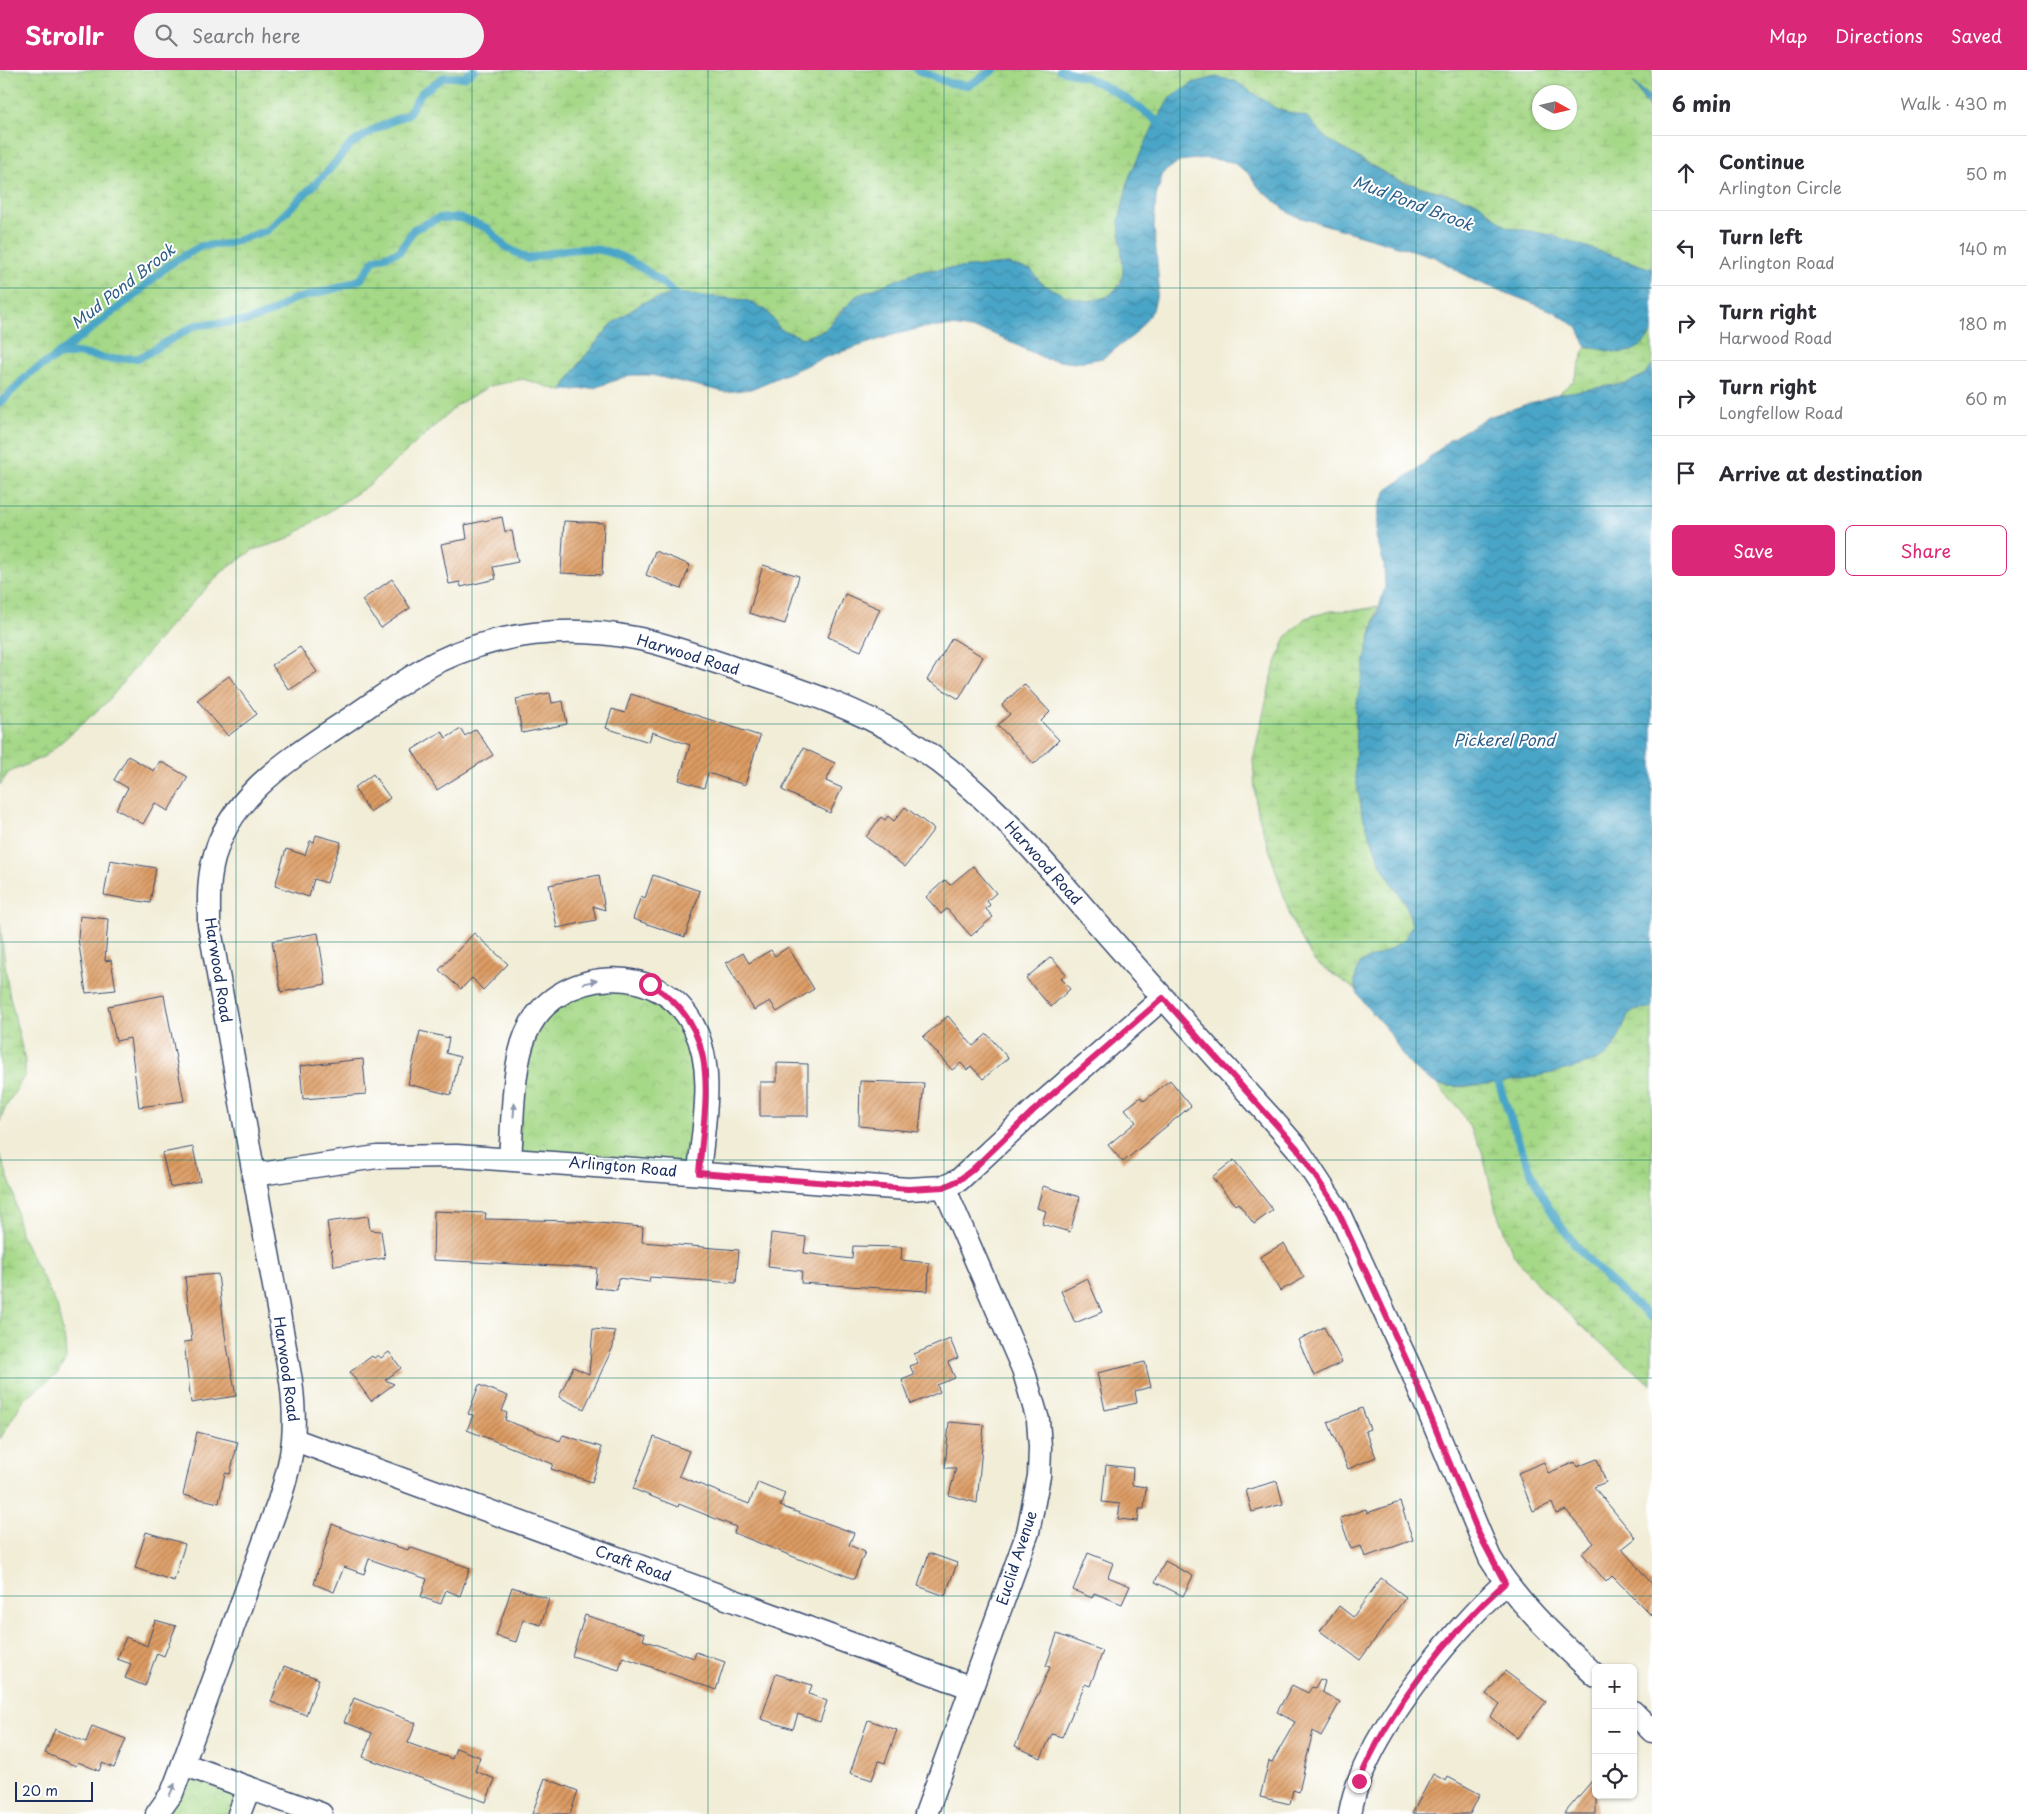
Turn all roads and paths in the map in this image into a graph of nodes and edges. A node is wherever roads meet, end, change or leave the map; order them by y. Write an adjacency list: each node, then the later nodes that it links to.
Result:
1 (1163, 998): 4 (street, Harwood Road); 5 (street, Arlington Road); 7 (street, Harwood Road)
2 (510, 1158): 3 (street, Arlington Road); 3 (street, one-way to 3); 4 (street, Arlington Road)
3 (699, 1173): 5 (street, Arlington Road)
4 (253, 1175): 6 (street, Harwood Road)
5 (944, 1187): 9 (street, Euclid Avenue)
6 (295, 1440): 9 (street, Craft Road); 12 (street, Harwood Road)
7 (1505, 1583): 8 (street, Harwood Road); 18 (street)
8 (1592, 1672)
9 (972, 1688): 17 (street, Euclid Avenue)
10 (1637, 1716): 11 (street)
11 (1652, 1731)
12 (183, 1764): 13 (street); 14 (street, Harwood Road, one-way to 12)
13 (249, 1788): 15 (street); 16 (street)
14 (157, 1814)
15 (239, 1814)
16 (321, 1814)
17 (926, 1814)
18 (1350, 1814)

